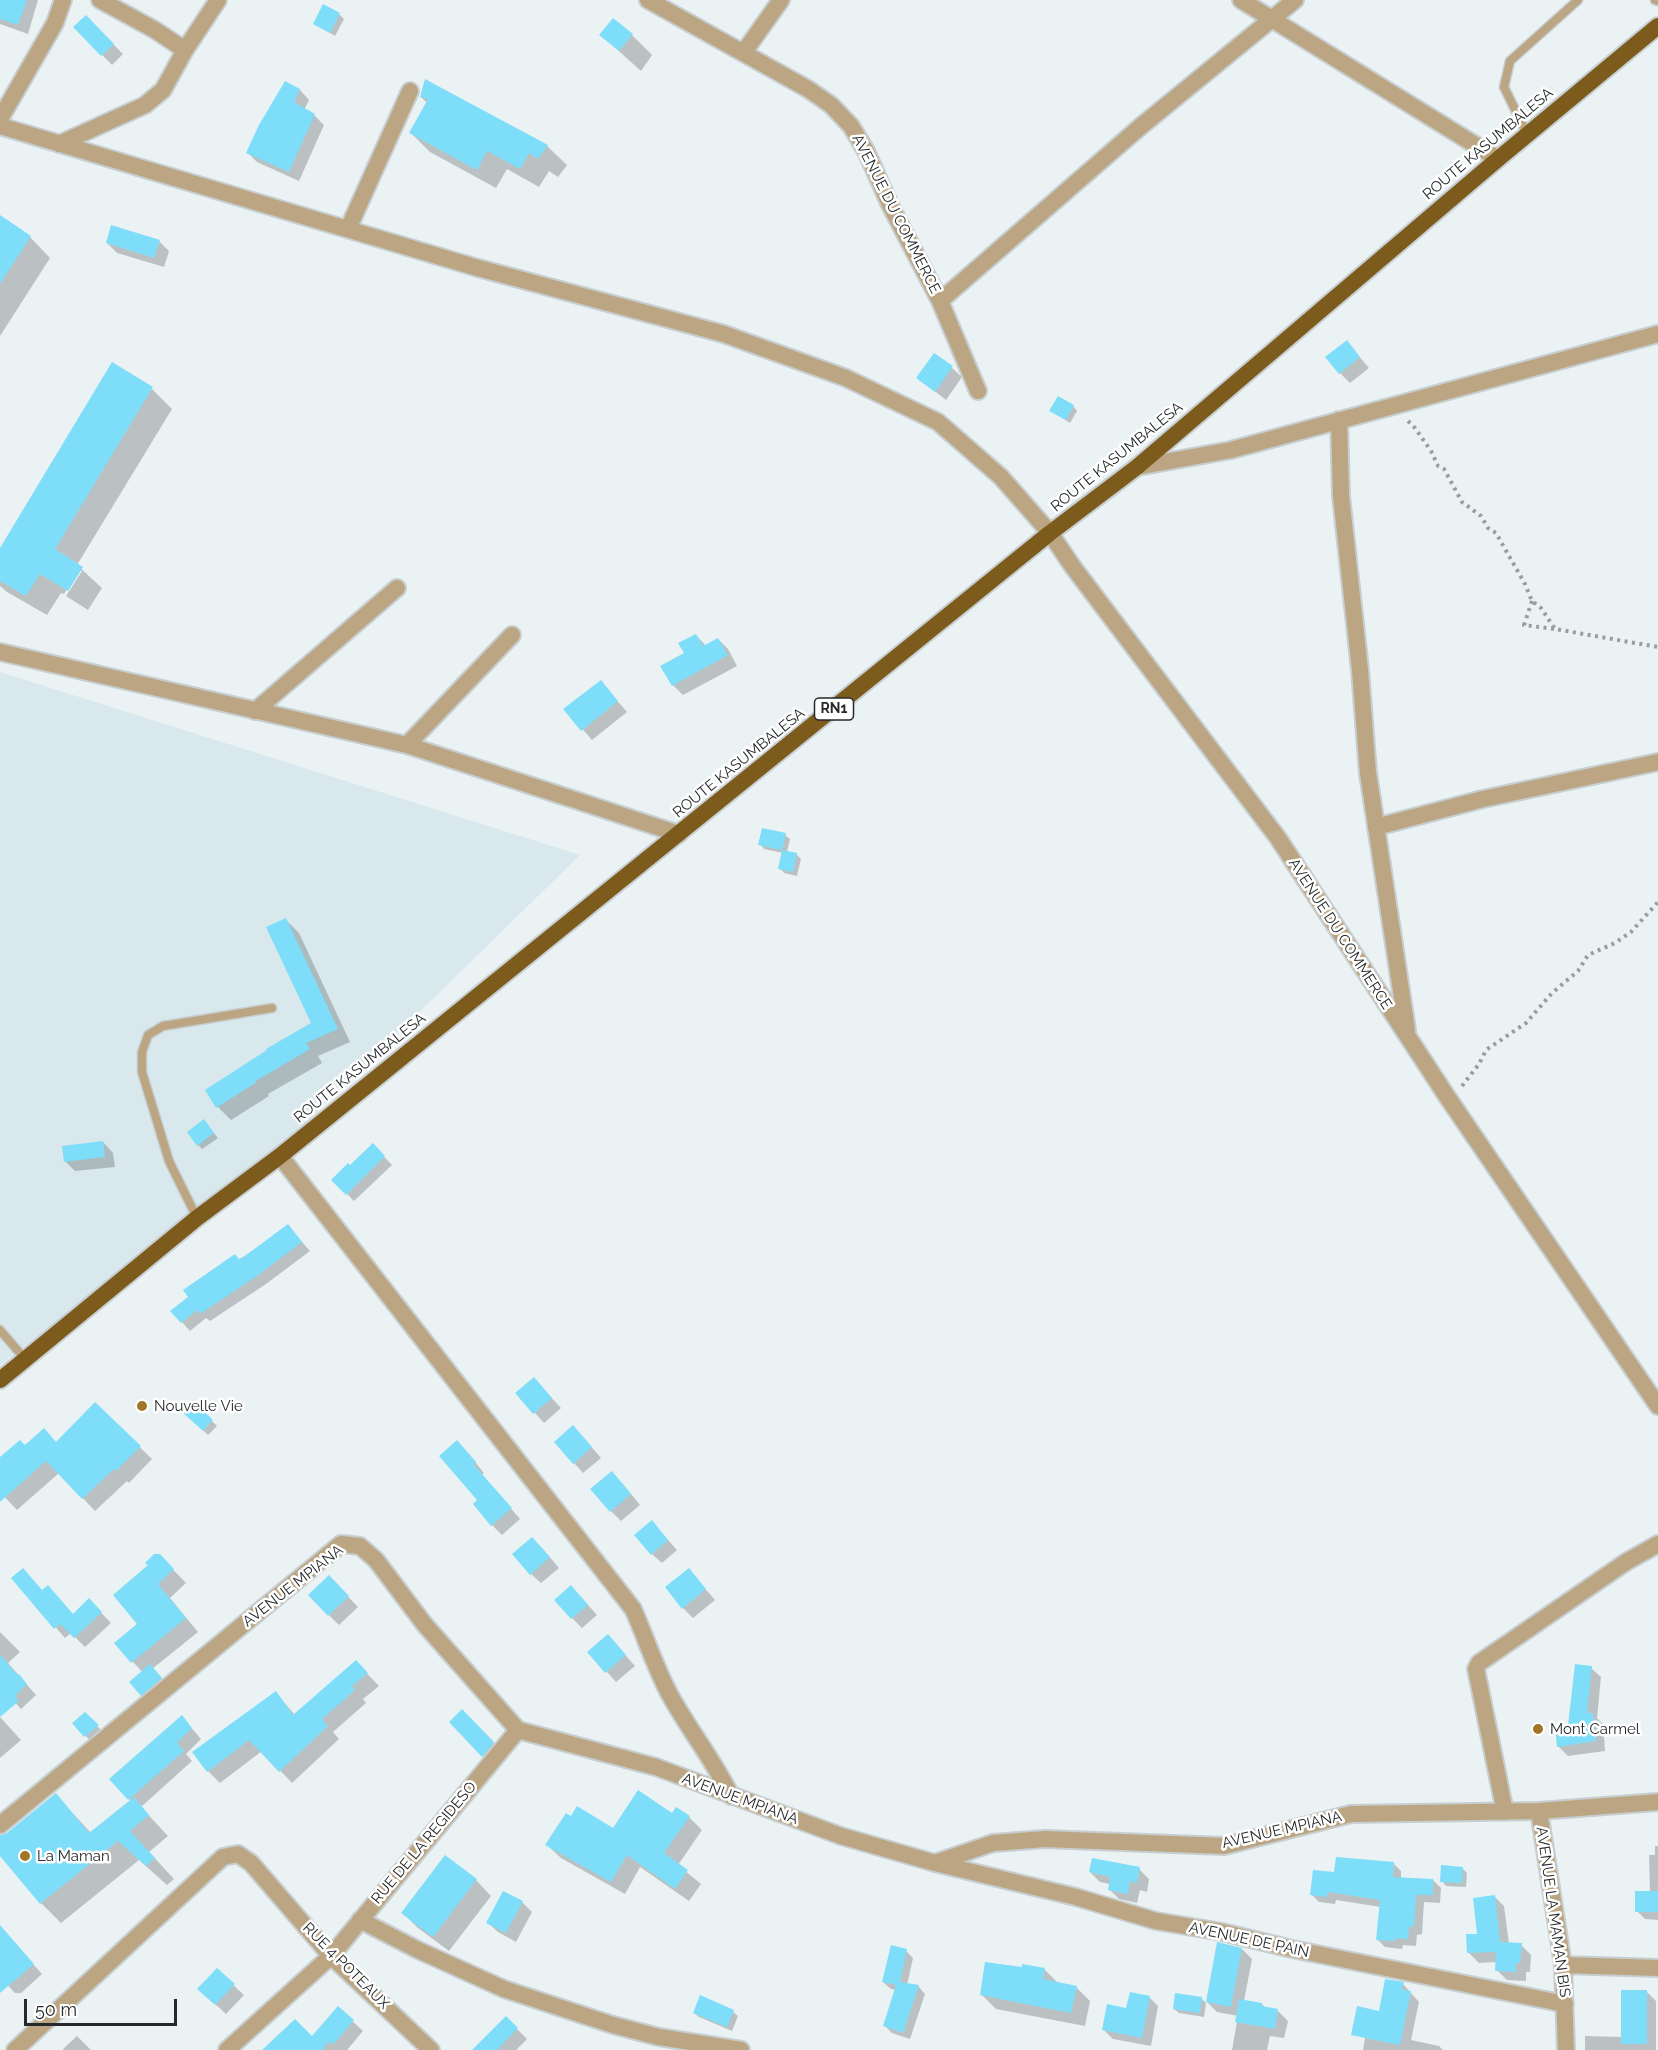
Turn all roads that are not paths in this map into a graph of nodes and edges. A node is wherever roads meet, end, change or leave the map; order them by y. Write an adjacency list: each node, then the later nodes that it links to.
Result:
1 (63, 0): 14 (street)
2 (100, 0): 11 (street)
3 (218, 0): 11 (street)
4 (648, 0): 12 (street, AVENUE DU COMMERCE)
5 (781, 0): 12 (street)
6 (1241, 0): 9 (street)
7 (1295, 0): 9 (street)
8 (1578, 0): 16 (lane)
9 (1274, 19): 18 (street); 20 (street)
10 (1658, 26): 16 (highway, ROUTE KASUMBALESA / RN1)
11 (185, 50): 17 (street)
12 (744, 52): 20 (street, AVENUE DU COMMERCE)
13 (410, 91): 19 (street)
14 (0, 119)
15 (0, 126): 17 (street, AVENUE DU COMMERCE)
16 (1527, 134): 18 (highway, ROUTE KASUMBALESA / RN1)
17 (59, 144): 19 (street, AVENUE DU COMMERCE)
18 (1498, 159): 24 (highway, ROUTE KASUMBALESA / RN1)
19 (348, 230): 25 (street, AVENUE DU COMMERCE)
20 (940, 301): 22 (street, AVENUE DU COMMERCE)
21 (1658, 334): 23 (street)
22 (978, 391)
23 (1339, 420): 24 (street); 32 (street)
24 (1137, 467): 25 (highway, ROUTE KASUMBALESA / RN1)
25 (1050, 533): 33 (highway, ROUTE KASUMBALESA / RN1); 35 (street, AVENUE DU COMMERCE)
26 (397, 588): 29 (street)
27 (512, 635): 30 (street)
28 (0, 652): 29 (street)
29 (255, 711): 30 (street)
30 (407, 745): 33 (street)
31 (1658, 762): 32 (street)
32 (1376, 827): 35 (street)
33 (679, 834): 36 (highway, ROUTE KASUMBALESA / RN1)
34 (272, 1008): 37 (lane)
35 (1408, 1038): 41 (street, AVENUE DU COMMERCE)
36 (280, 1156): 37 (highway, ROUTE KASUMBALESA / RN1); 44 (street)
37 (197, 1218): 39 (highway, ROUTE KASUMBALESA / RN1)
38 (0, 1330): 39 (lane)
39 (26, 1359): 40 (highway, ROUTE KASUMBALESA / RN1)
40 (0, 1380)
41 (1658, 1406)
42 (1658, 1544): 47 (street)
43 (518, 1730): 44 (street, AVENUE MPIANA); 48 (street, AVENUE MPIANA); 50 (street, RUE DE LA REGIDESO)
44 (731, 1796): 49 (street, AVENUE MPIANA)
45 (1658, 1802): 46 (street, AVENUE MPIANA)
46 (1539, 1811): 47 (street, AVENUE MPIANA); 52 (street, AVENUE LA MAMAN BIS)
47 (1505, 1812): 49 (street, AVENUE MPIANA)
48 (0, 1825)
49 (935, 1863): 54 (street, AVENUE DE PAIN)
50 (360, 1920): 51 (street, RUE DE LA REGIDESO); 58 (street)
51 (331, 1956): 55 (street, RUE 4 POTEAUX); 56 (street, RUE 4 POTEAUX); 57 (street, RUE DE LA REGIDESO)
52 (1563, 1965): 53 (street); 54 (street, AVENUE LA MAMAN BIS)
53 (1658, 1968)
54 (1565, 2004): 59 (street, AVENUE LA MAMAN BIS)
55 (427, 2049)
56 (15, 2050)
57 (227, 2050)
58 (741, 2050)
59 (1566, 2050)

